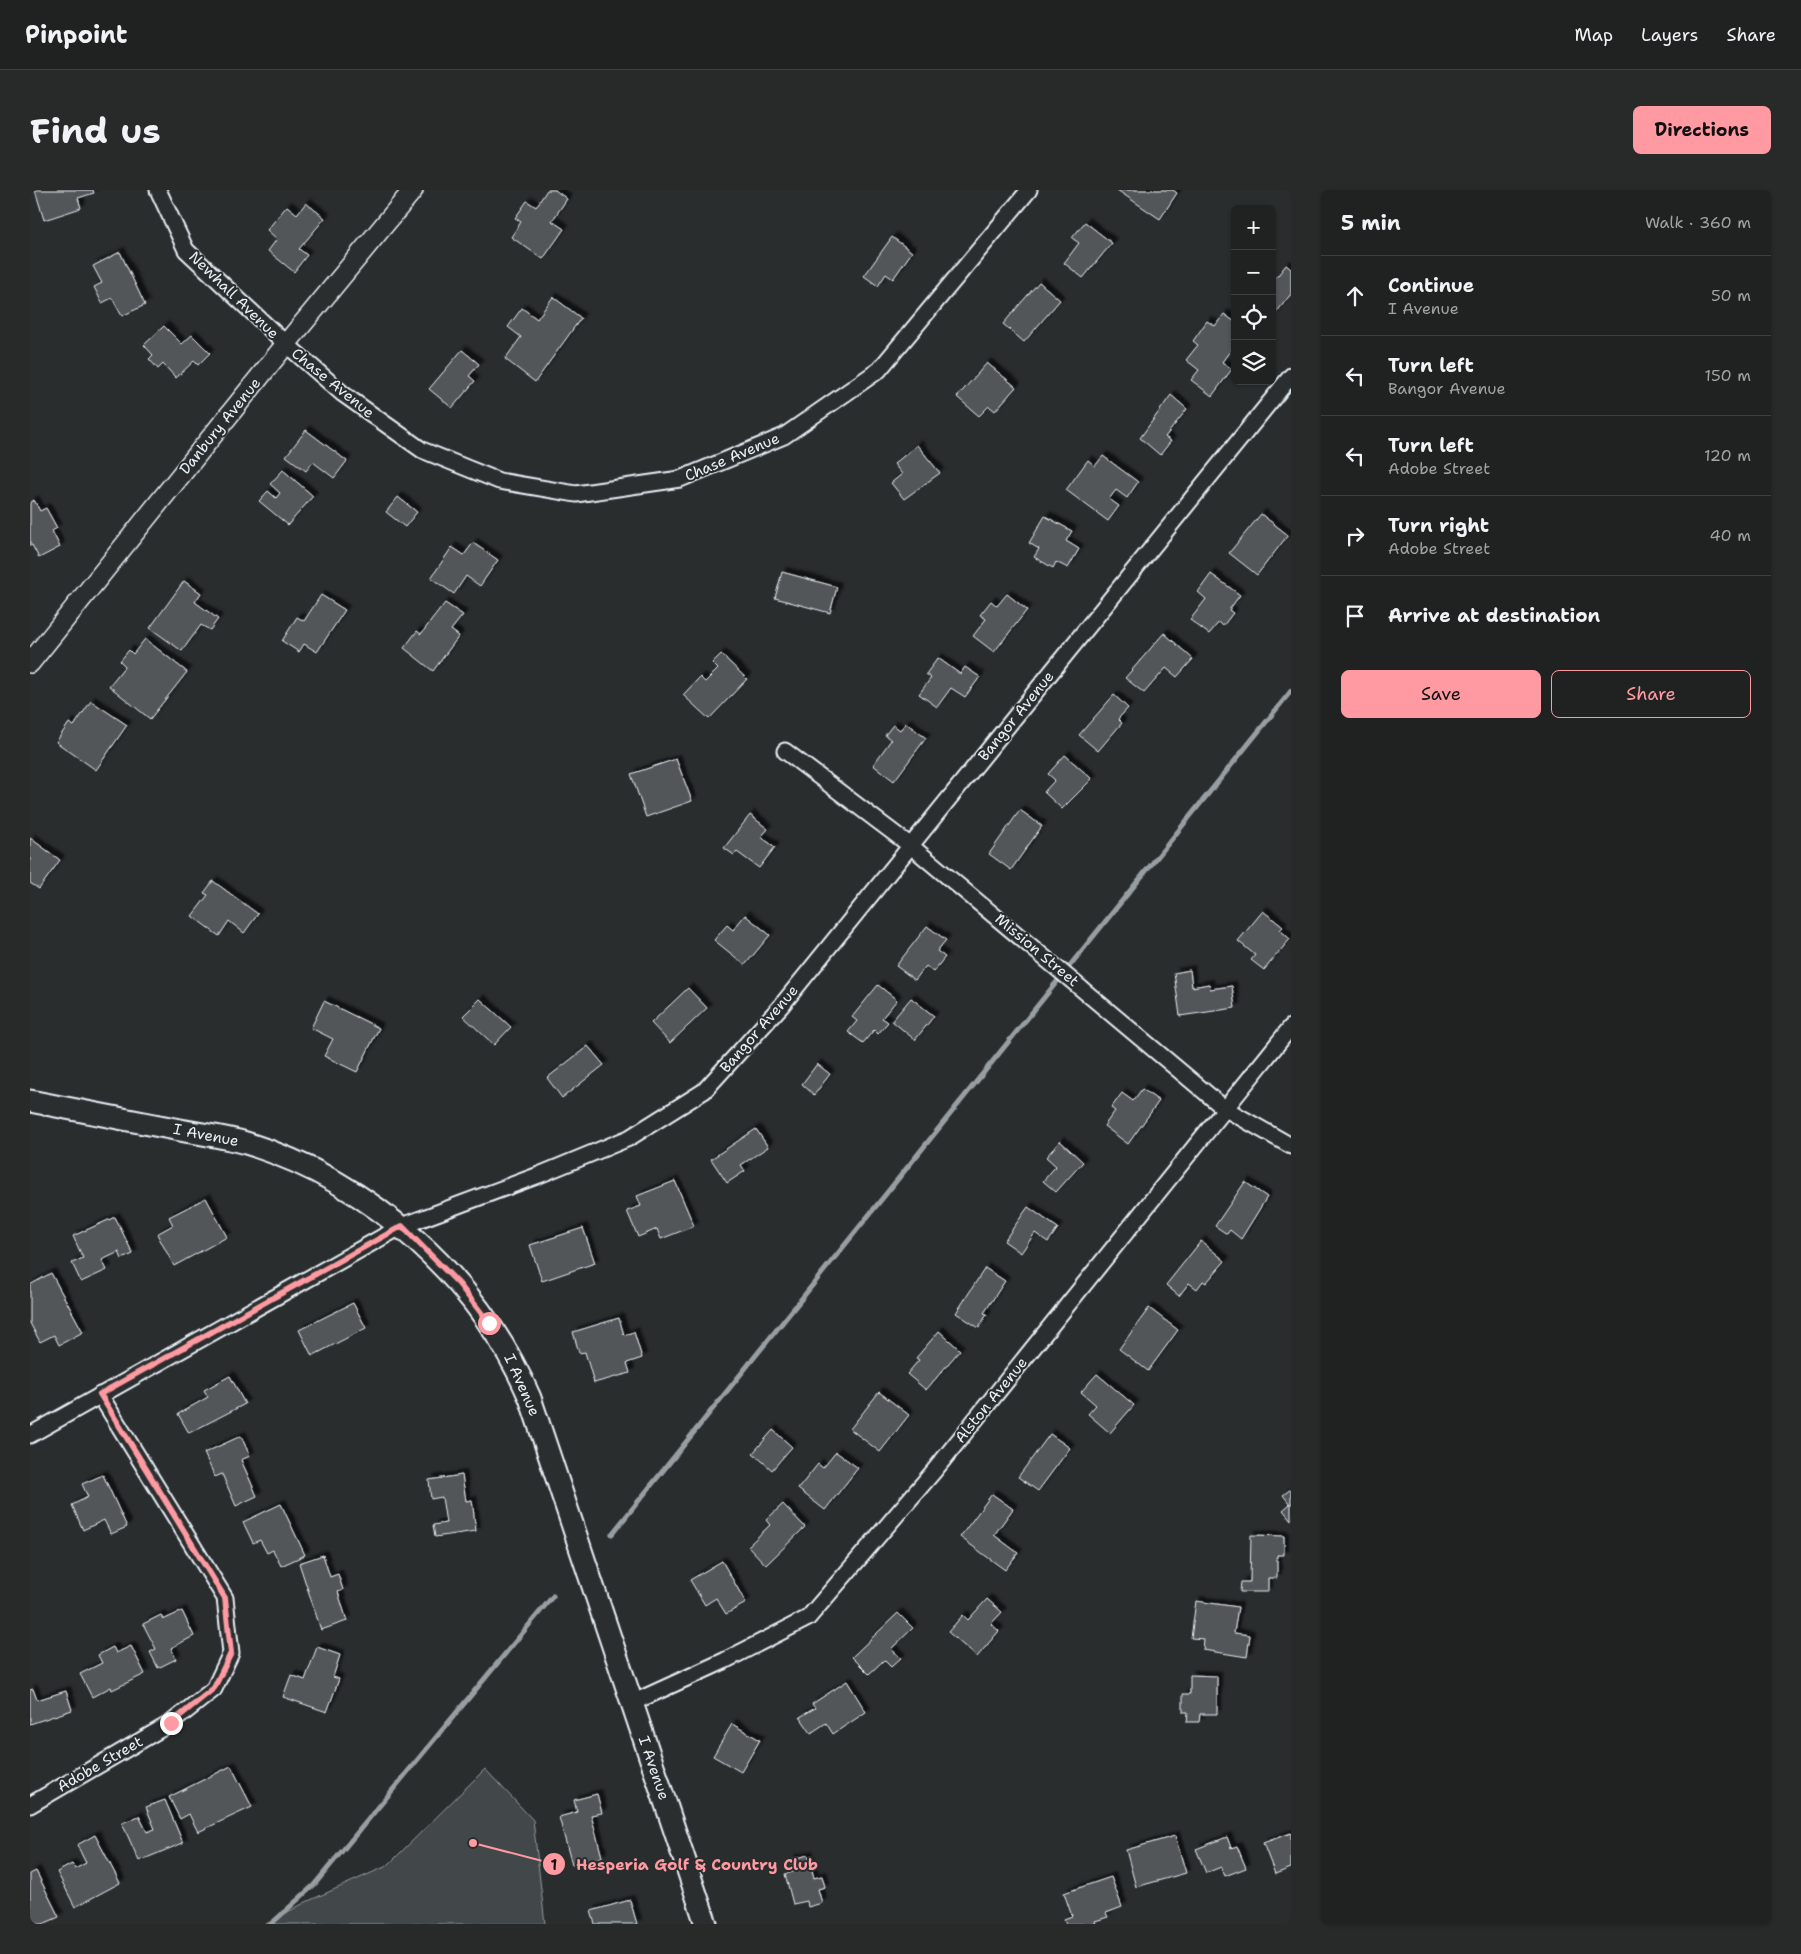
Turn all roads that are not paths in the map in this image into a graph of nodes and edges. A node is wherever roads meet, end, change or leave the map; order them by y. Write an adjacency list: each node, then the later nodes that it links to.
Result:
1 (158, 190): 4 (street, Newhall Avenue)
2 (414, 190): 4 (street, Danbury Avenue)
3 (1029, 190): 4 (street, Chase Avenue)
4 (286, 344): 6 (street, Danbury Avenue)
5 (1291, 376): 8 (street, Bangor Avenue)
6 (32, 655)
7 (785, 751): 8 (street, Mission Street)
8 (911, 846): 11 (street, Mission Street); 13 (street, Bangor Avenue)
9 (1291, 1027): 11 (street, Alston Avenue)
10 (30, 1101): 13 (main road, I Avenue)
11 (1224, 1108): 12 (street, Mission Street); 16 (street, Alston Avenue)
12 (1291, 1146)
13 (402, 1226): 14 (street, Bangor Avenue); 16 (main road, I Avenue)
14 (100, 1394): 15 (street, Bangor Avenue); 17 (street, Adobe Street)
15 (30, 1435)
16 (632, 1703): 18 (main road, I Avenue)
17 (30, 1805)
18 (706, 1924)

